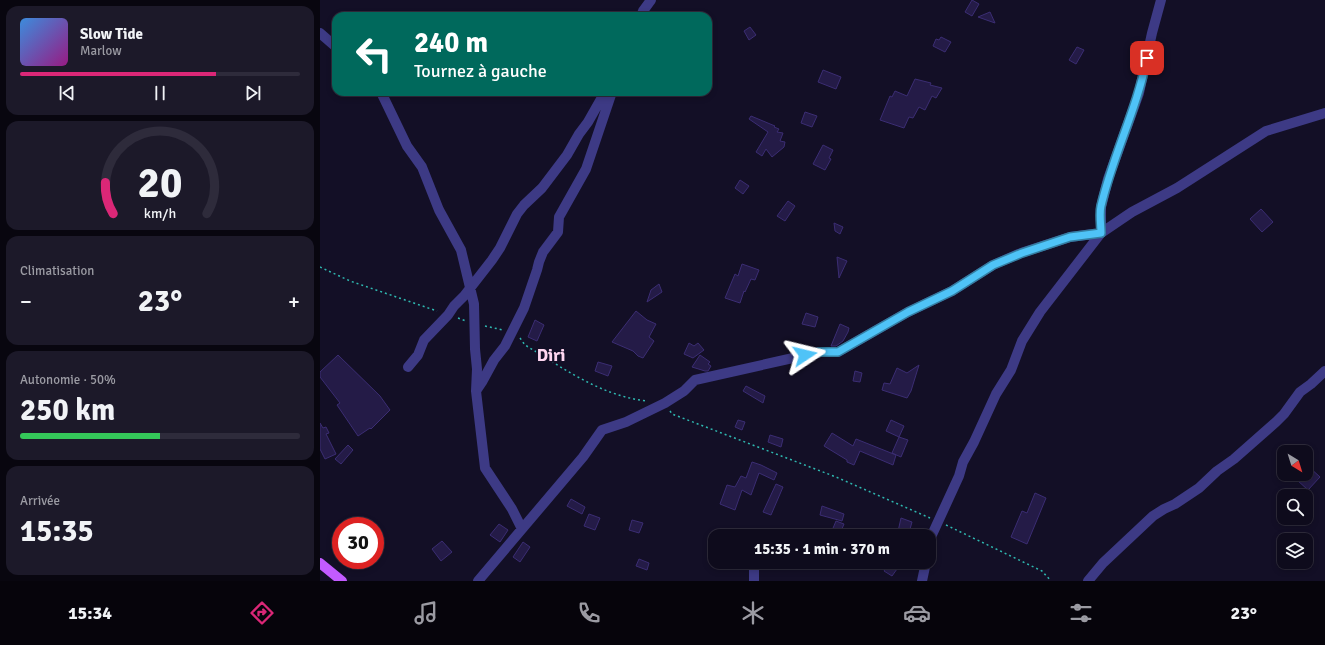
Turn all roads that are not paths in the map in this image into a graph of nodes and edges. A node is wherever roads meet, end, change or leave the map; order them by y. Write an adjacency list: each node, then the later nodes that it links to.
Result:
1 (651, 0): 3 (street)
2 (1161, 0): 10 (street)
3 (643, 12)
4 (320, 33): 5 (street)
5 (332, 44)
6 (383, 96): 11 (street)
7 (603, 96): 11 (street)
8 (611, 96): 14 (street)
9 (1325, 113): 10 (street)
10 (1101, 233): 15 (street); 16 (street)
11 (470, 288): 12 (street); 14 (street)
12 (408, 367)
13 (1325, 371): 24 (street)
14 (476, 391): 15 (street)
15 (522, 529): 21 (street)
16 (935, 529)
17 (320, 564): 20 (main road)
18 (754, 569): 22 (street)
19 (925, 569): 23 (street)
20 (342, 581)
21 (478, 581)
22 (754, 581)
23 (922, 581)
24 (1088, 581)

